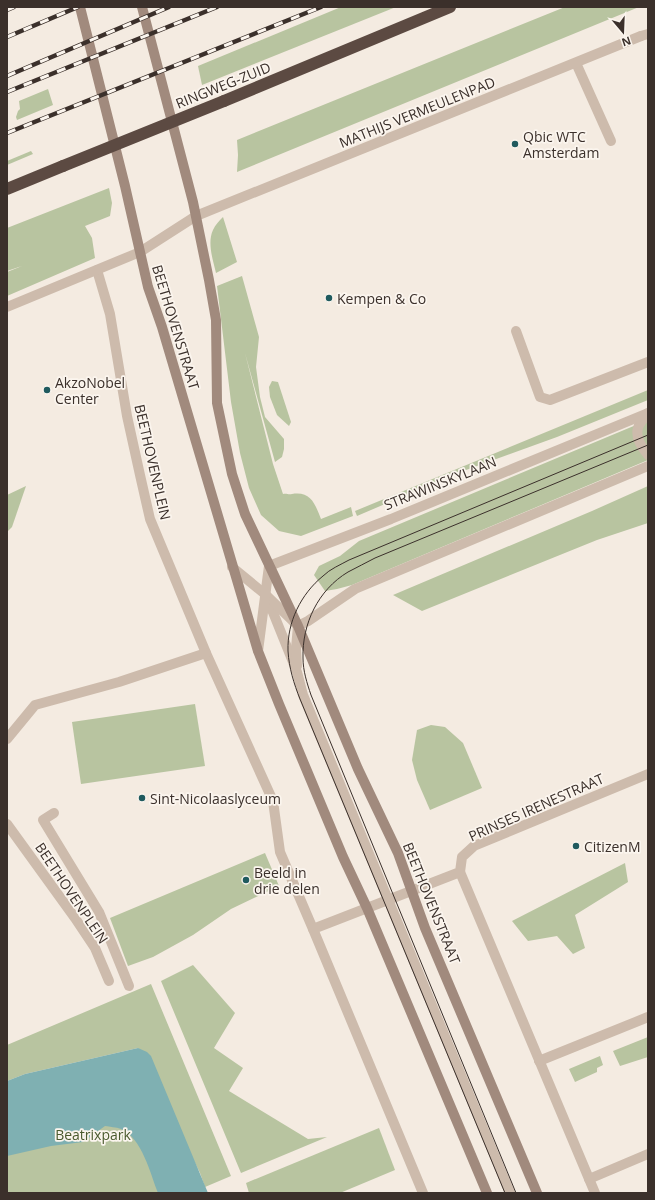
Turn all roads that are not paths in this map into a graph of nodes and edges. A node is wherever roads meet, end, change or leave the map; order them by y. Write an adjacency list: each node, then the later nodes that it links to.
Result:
1 (80, 7): 9 (main road, BEETHOVENSTRAAT)
2 (142, 7): 8 (main road, BEETHOVENSTRAAT)
3 (450, 7): 7 (highway, RINGWEG-ZUID, bridge)
4 (645, 35): 5 (street, MATHIJS VERMEULENPAD)
5 (576, 63): 6 (street); 8 (street, MATHIJS VERMEULENPAD)
6 (610, 141)
7 (7, 188)
8 (196, 216): 9 (street, MATHIJS VERMEULENPAD); 17 (main road, BEETHOVENSTRAAT)
9 (140, 252): 10 (street, MATHIJS VERMEULENPAD); 18 (main road, BEETHOVENSTRAAT)
10 (97, 270): 11 (street, MATHIJS VERMEULENPAD); 22 (street, BEETHOVENPLEIN)
11 (7, 307)
12 (516, 331): 13 (street)
13 (648, 362)
14 (648, 413): 15 (street); 17 (street, STRAWINSKYLAAN)
15 (648, 455)
16 (648, 466): 20 (street)
17 (269, 566): 19 (street); 20 (main road, BEETHOVENSTRAAT)
18 (232, 567): 19 (street); 21 (main road, BEETHOVENSTRAAT)
19 (266, 595): 20 (street); 21 (street, BEETHOVENSTRAAT); 23 (street)
20 (298, 626): 23 (street); 29 (main road, BEETHOVENSTRAAT)
21 (258, 651): 31 (main road, BEETHOVENSTRAAT)
22 (206, 653): 24 (street); 32 (street, BEETHOVENPLEIN)
23 (297, 672): 30 (street)
24 (7, 739)
25 (648, 774): 28 (street, PRINSES IRENESTRAAT)
26 (54, 813): 34 (street)
27 (7, 824): 33 (street, BEETHOVENPLEIN)
28 (460, 872): 29 (street); 36 (street)
29 (412, 890): 30 (street); 42 (main road, BEETHOVENSTRAAT)
30 (389, 899): 31 (street); 41 (street)
31 (367, 908): 32 (street); 40 (main road, BEETHOVENSTRAAT)
32 (313, 929): 39 (street)
33 (109, 981)
34 (129, 986)
35 (648, 1016): 36 (street)
36 (539, 1061): 38 (street)
37 (648, 1154): 38 (street)
38 (589, 1179): 43 (street)
39 (423, 1193)
40 (487, 1193)
41 (510, 1193)
42 (537, 1193)
43 (595, 1193)

